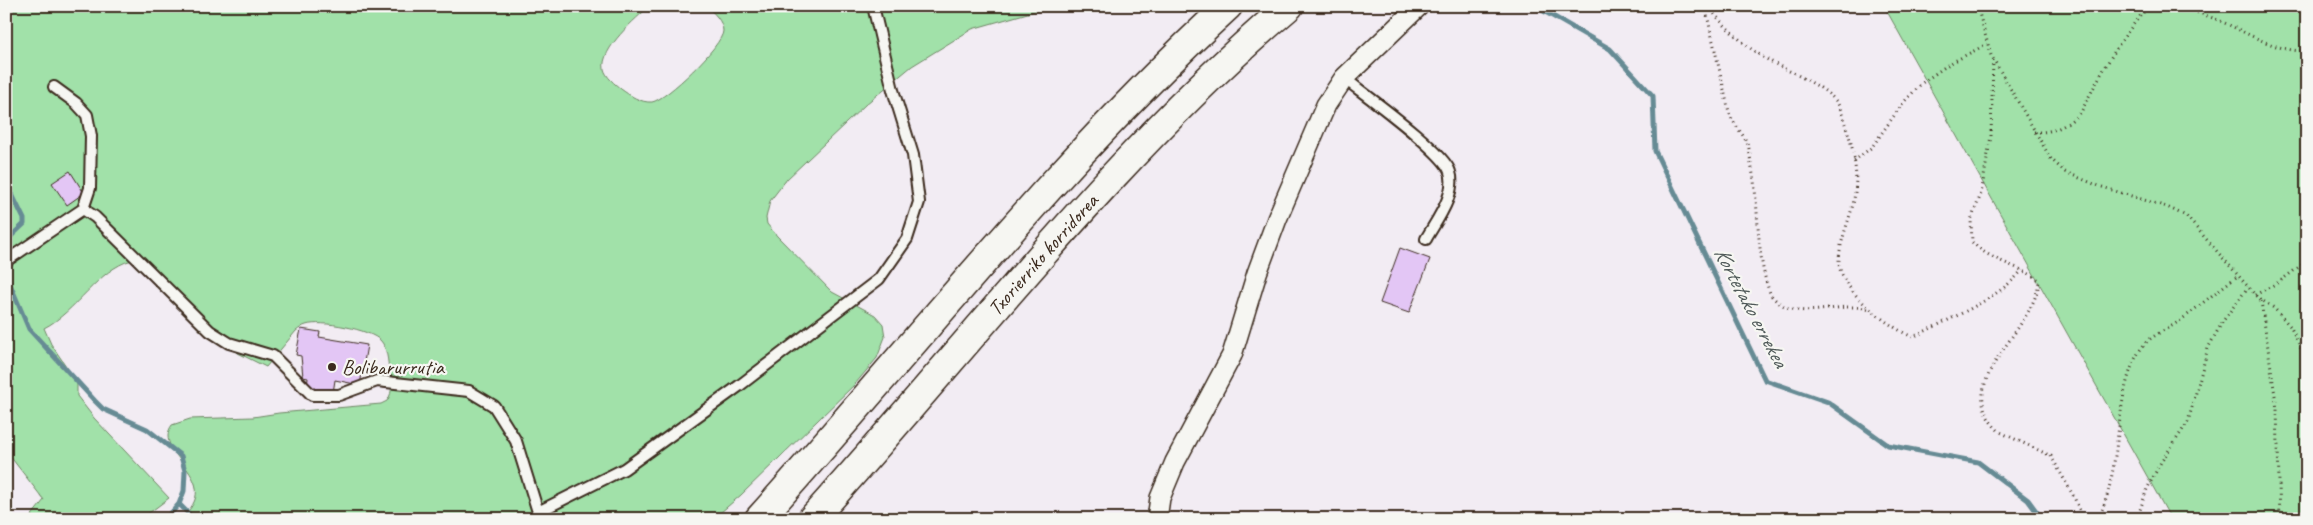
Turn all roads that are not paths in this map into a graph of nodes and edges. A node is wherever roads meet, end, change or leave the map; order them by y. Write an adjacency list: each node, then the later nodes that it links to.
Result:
1 (873, 6): 10 (lane)
2 (1228, 6): 11 (highway, Txorierriko korridorea)
3 (1289, 6): 12 (highway, Txorierriko korridorea)
4 (1419, 6): 5 (street)
5 (1344, 78): 8 (lane); 13 (street)
6 (54, 87): 7 (lane)
7 (83, 209): 9 (lane); 10 (lane)
8 (1426, 239)
9 (6, 261)
10 (538, 515)
11 (759, 519)
12 (812, 519)
13 (1156, 519)

